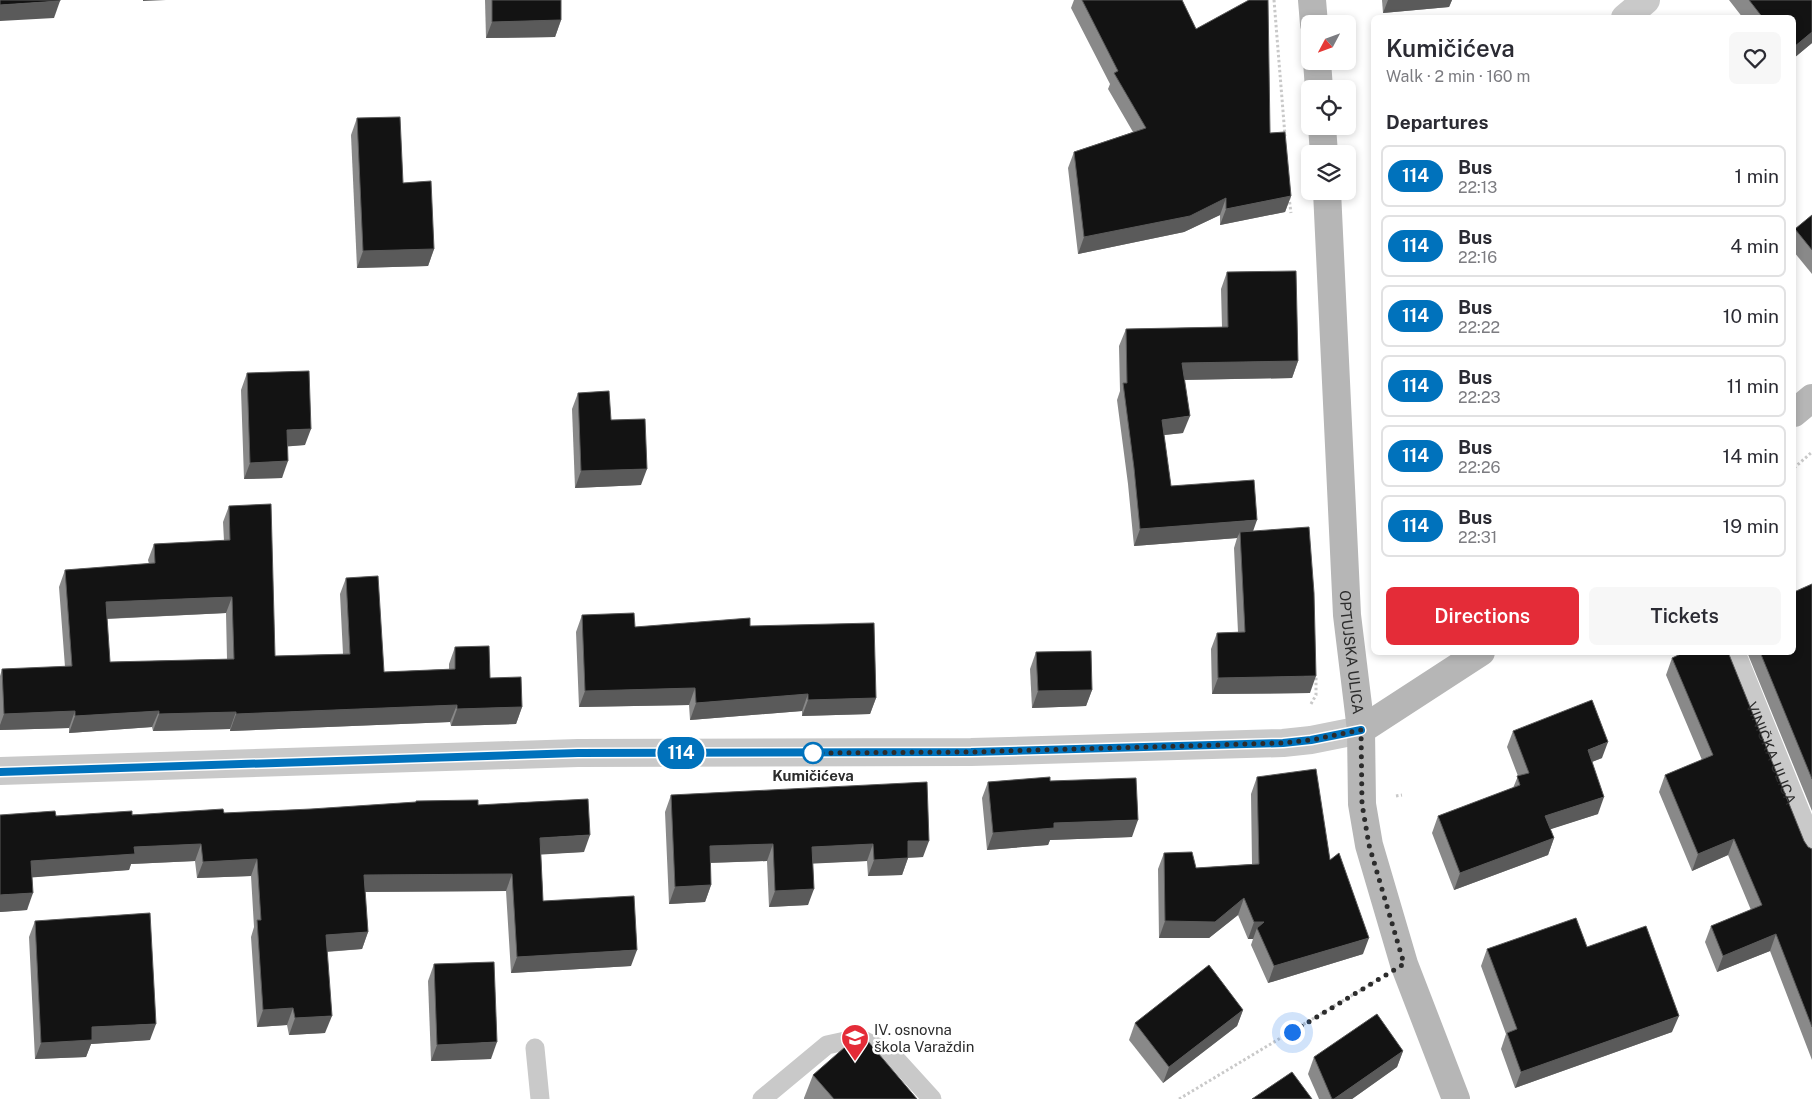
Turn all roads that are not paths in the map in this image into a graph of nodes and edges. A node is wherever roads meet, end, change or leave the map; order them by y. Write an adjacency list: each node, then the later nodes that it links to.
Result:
1 (1312, 0): 3 (main road)
2 (1646, 0): 4 (street)
3 (1313, 15)
4 (1628, 15)
5 (1327, 200): 10 (main road, OPTUJSKA ULICA)
6 (1812, 398): 7 (main road)
7 (1796, 411)
8 (1476, 655): 10 (main road)
9 (1732, 655): 12 (street, VINIČKA ULICA)
10 (1361, 730): 11 (street); 17 (main road, OPTUJSKA ULICA)
11 (0, 772)
12 (1812, 852)
13 (535, 1048): 14 (lane)
14 (540, 1099)
15 (762, 1099): 16 (lane)
16 (932, 1099)
17 (1456, 1099)

